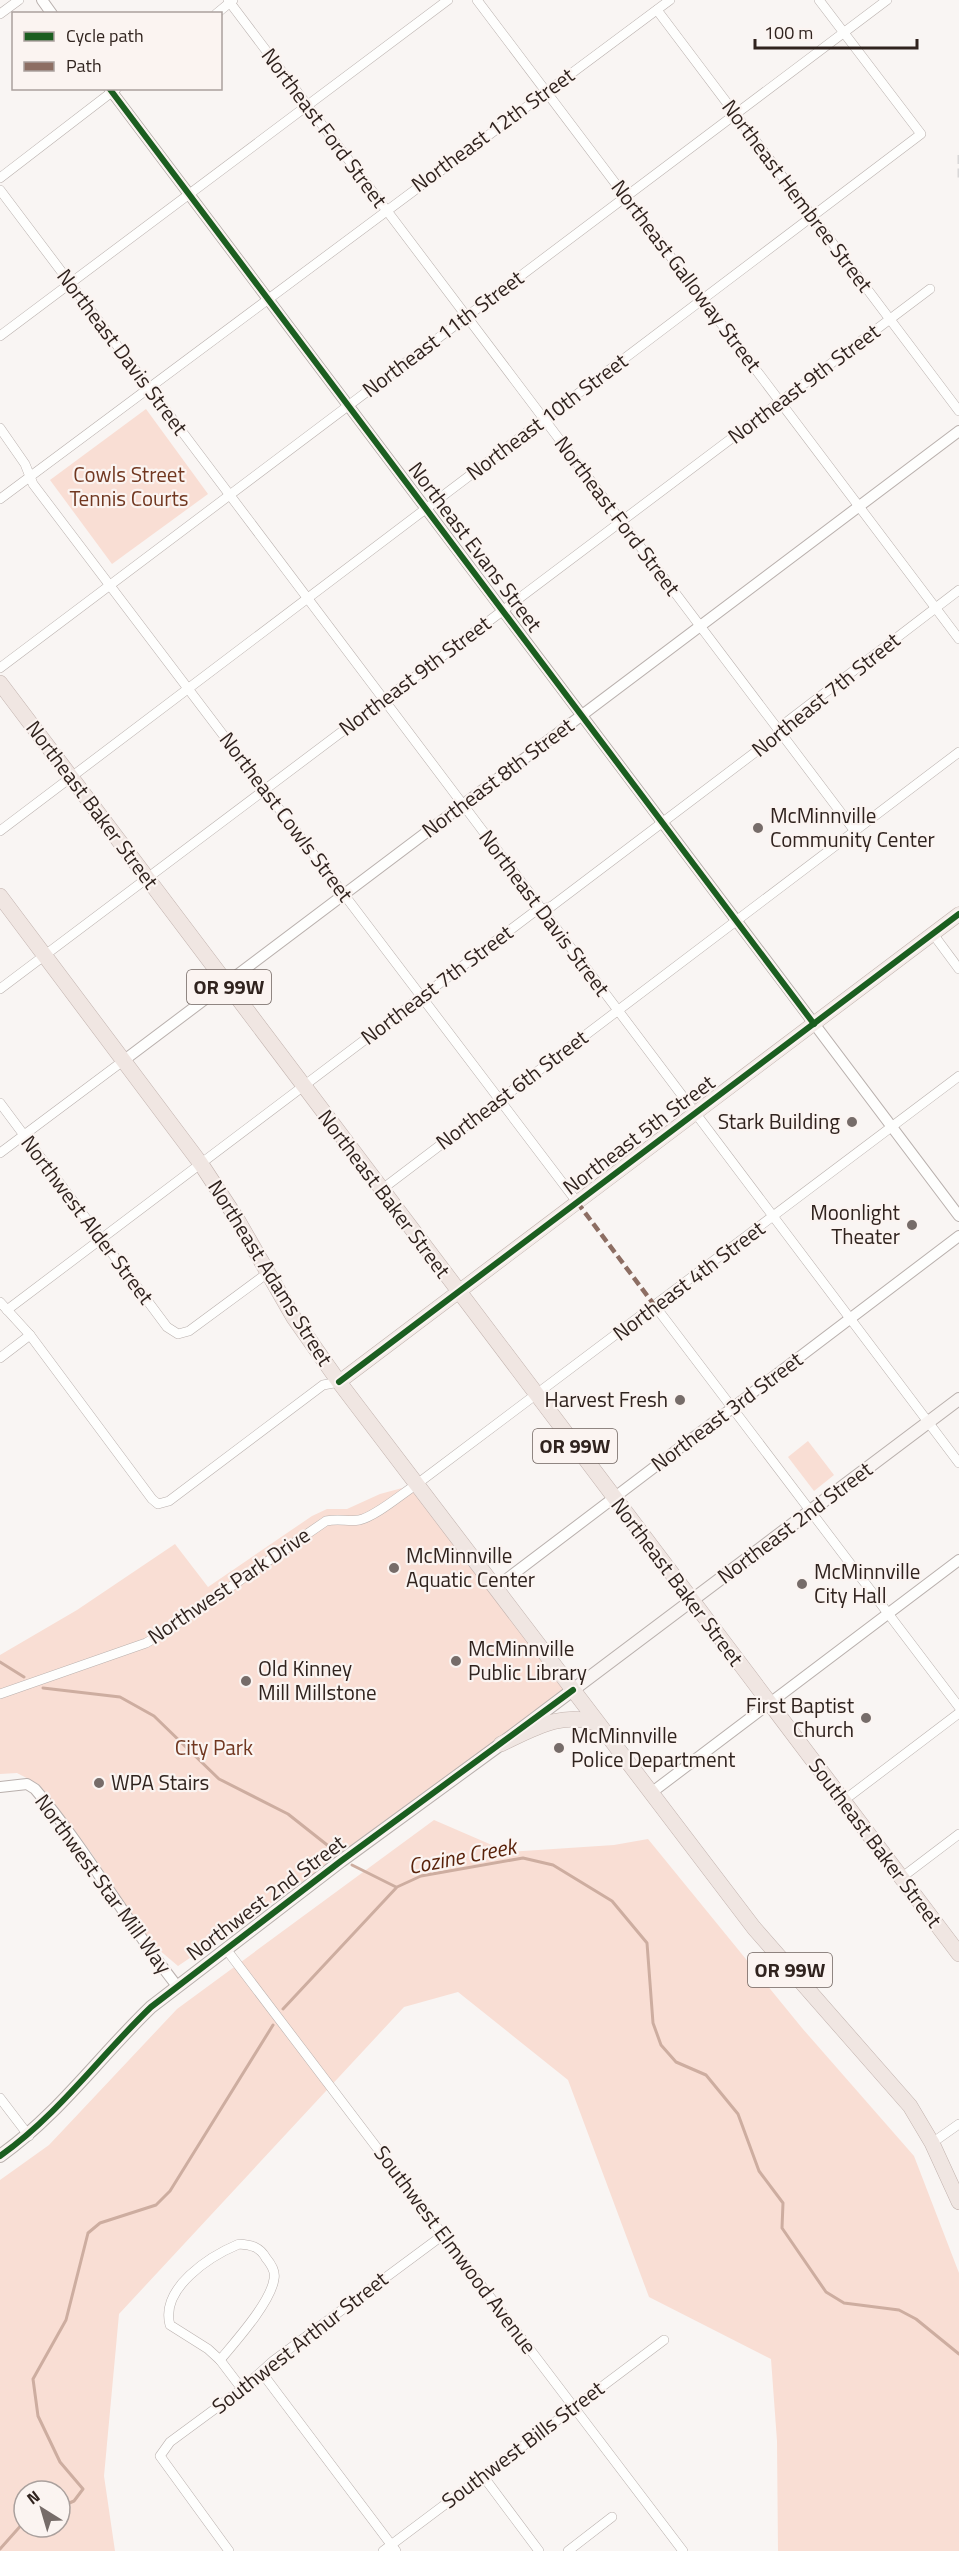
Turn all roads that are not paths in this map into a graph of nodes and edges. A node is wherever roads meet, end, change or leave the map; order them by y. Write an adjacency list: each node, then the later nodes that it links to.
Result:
1 (19, 0): 10 (street)
2 (448, 0): 14 (street)
3 (477, 0): 13 (street, Northeast Galloway Street)
4 (670, 0): 8 (street, Northeast 12th Street)
5 (819, 0): 11 (street)
6 (887, 0): 11 (street, Northeast 11th Street)
7 (231, 1): 9 (street); 14 (street, Northeast Ford Street)
8 (657, 10): 13 (street, Northeast 12th Street); 15 (street, Northeast Hembree Street)
9 (218, 12)
10 (0, 14)
11 (843, 32): 15 (street, Northeast 11th Street); 21 (street, Northeast 10th Street)
12 (112, 90): 16 (street); 18 (street, Northeast Evans Street)
13 (546, 91): 19 (street, Northeast Galloway Street); 20 (street, Northeast 12th Street)
14 (308, 105): 18 (street); 20 (street, Northeast Ford Street)
15 (735, 113): 19 (street, Northeast 11th Street); 21 (street, Northeast Hembree Street)
16 (0, 178)
17 (0, 190): 22 (street, Northeast Davis Street)
18 (189, 196): 22 (street); 24 (street, Northeast Evans Street)
19 (625, 196): 25 (street, Northeast Galloway Street); 26 (street, Northeast 11th Street)
20 (386, 209): 24 (street, Northeast 12th Street); 26 (street, Northeast Ford Street)
21 (812, 217): 25 (street, Northeast 10th Street); 27 (street, Northeast Hembree Street)
22 (70, 284): 28 (street); 29 (street, Northeast Davis Street)
23 (930, 289): 27 (street, Northeast 9th Street)
24 (267, 299): 29 (street, Northeast 12th Street); 31 (street, Northeast Evans Street)
25 (703, 299): 30 (street, Northeast Galloway Street); 33 (street, Northeast 10th Street)
26 (466, 316): 31 (street, Northeast 11th Street); 33 (street, Northeast Ford Street)
27 (890, 319): 30 (street, Northeast 9th Street); 32 (street, Northeast Hembree Street)
28 (0, 336)
29 (148, 387): 36 (street, Northeast 12th Street); 37 (street, Northeast Davis Street)
30 (780, 401): 39 (street, Northeast Galloway Street); 41 (street, Northeast 9th Street)
31 (348, 406): 37 (street, Northeast 11th Street); 40 (street, Northeast Evans Street)
32 (959, 411)
33 (544, 420): 40 (street, Northeast 10th Street); 41 (street, Northeast Ford Street)
34 (0, 428): 36 (street, Northeast Cowls Street)
35 (959, 430): 39 (street, Northeast 8th Street)
36 (30, 476): 38 (street, Northeast 12th Street); 42 (street, Northeast Cowls Street)
37 (229, 495): 42 (street, Northeast 11th Street); 44 (street, Northeast Davis Street)
38 (0, 499)
39 (859, 506): 45 (street, Northeast Galloway Street); 47 (street, Northeast 8th Street)
40 (426, 509): 44 (street, Northeast 10th Street); 46 (street, Northeast Evans Street)
41 (621, 521): 46 (street, Northeast 9th Street); 47 (street, Northeast Ford Street)
42 (110, 585): 49 (street, Northeast 11th Street); 51 (street, Northeast Cowls Street)
43 (959, 590): 45 (street, Northeast 7th Street)
44 (308, 598): 51 (street, Northeast 10th Street); 52 (street, Northeast Davis Street)
45 (935, 608): 48 (street, Northeast Galloway Street); 54 (street, Northeast 7th Street)
46 (502, 611): 52 (street, Northeast 9th Street); 53 (street, Northeast Evans Street)
47 (700, 626): 53 (street, Northeast 8th Street); 54 (street, Northeast Ford Street)
48 (959, 639)
49 (0, 668)
50 (0, 683): 56 (highway, Northeast Baker Street / OR 99W)
51 (188, 689): 56 (street, Northeast 10th Street); 57 (street, Northeast Cowls Street)
52 (384, 700): 57 (street, Northeast 9th Street); 58 (street, Northeast Davis Street)
53 (581, 715): 58 (street, Northeast 8th Street); 59 (street, Northeast Evans Street)
54 (779, 731): 59 (street, Northeast 7th Street); 60 (street, Northeast Ford Street)
55 (959, 752): 60 (street, Northeast 6th Street)
56 (70, 778): 61 (street, Northeast 10th Street); 62 (highway, Northeast Baker Street / OR 99W)
57 (265, 790): 62 (street, Northeast 9th Street); 63 (street, Northeast Cowls Street)
58 (463, 805): 63 (street, Northeast 8th Street); 65 (street, Northeast Davis Street)
59 (662, 822): 65 (street, Northeast 7th Street); 67 (street, Northeast Evans Street)
60 (854, 830): 67 (street, Northeast 6th Street)
61 (0, 831)
62 (147, 879): 69 (street, Northeast 9th Street); 71 (highway, Northeast Baker Street / OR 99W)
63 (344, 894): 71 (street, Northeast 8th Street); 73 (street, Northeast Cowls Street)
64 (0, 896): 69 (highway, Northeast Adams Street / OR 99W)
65 (542, 909): 73 (street, Northeast 7th Street); 74 (street, Northeast Davis Street)
66 (959, 914): 68 (main road, Northeast 5th Street)
67 (736, 921): 74 (street, Northeast 6th Street); 75 (street, Northeast Evans Street)
68 (933, 934): 70 (street); 75 (main road, Northeast 5th Street)
69 (45, 956): 72 (street, Northeast 9th Street); 76 (highway, Northeast Adams Street / OR 99W)
70 (959, 969)
71 (226, 983): 76 (street, Northeast 8th Street); 78 (highway, Northeast Baker Street / OR 99W)
72 (0, 990)
73 (422, 997): 78 (street, Northeast 7th Street); 79 (street, Northeast Cowls Street)
74 (618, 1010): 79 (street, Northeast 6th Street); 81 (street, Northeast Davis Street)
75 (814, 1024): 81 (main road, Northeast 5th Street); 82 (street, Northeast Evans Street)
76 (123, 1060): 83 (street); 85 (highway, Northeast Adams Street / OR 99W)
77 (959, 1076): 82 (street, Northeast 4th Street)
78 (303, 1087): 85 (street, Northeast 7th Street); 86 (highway, Northeast Baker Street / OR 99W)
79 (499, 1100): 86 (street, Northeast 6th Street); 87 (street, Northeast Cowls Street)
80 (0, 1103): 83 (street, Northwest Alder Street)
81 (695, 1113): 87 (main road, Northeast 5th Street); 89 (street, Northeast Davis Street)
82 (892, 1128): 88 (street, Northeast Evans Street); 89 (street, Northeast 4th Street)
83 (23, 1134): 84 (street); 91 (street, Northwest Alder Street)
84 (0, 1153)
85 (201, 1164): 91 (street, Northeast 7th Street); 92 (highway, Northeast Adams Street / OR 99W)
86 (381, 1190): 93 (highway, Northeast Baker Street / OR 99W)
87 (577, 1202): 93 (main road, Northeast 5th Street)
88 (959, 1216)
89 (774, 1217): 95 (street, Northeast 4th Street); 97 (street, Northeast Davis Street)
90 (959, 1236): 97 (street, Northeast 3rd Street)
91 (101, 1240): 92 (street, Northwest Alder Street); 96 (street, Northeast 7th Street)
92 (268, 1272): 100 (highway, Northeast Adams Street / OR 99W)
93 (458, 1292): 100 (main road, Northeast 5th Street); 101 (highway, Northeast Baker Street / OR 99W)
94 (0, 1302): 96 (street)
95 (655, 1306): 101 (street, Northeast 4th Street); 103 (street)
96 (7, 1310): 98 (street)
97 (850, 1318): 103 (street, Northeast 3rd Street); 104 (street, Northeast Davis Street)
98 (30, 1335): 99 (street); 100 (street)
99 (0, 1358)
100 (339, 1382): 106 (highway, Northeast Adams Street / OR 99W)
101 (536, 1395): 106 (street, Northeast 4th Street); 107 (highway, Northeast Baker Street / OR 99W)
102 (959, 1399): 104 (main road, Northeast 2nd Street)
103 (733, 1408): 107 (street, Northeast 3rd Street); 108 (street)
104 (928, 1422): 105 (street, Northeast Davis Street); 108 (main road, Northeast 2nd Street)
105 (959, 1463)
106 (417, 1484): 110 (highway, Northeast Adams Street / OR 99W); 114 (street, Northwest Park Drive)
107 (614, 1498): 110 (street, Northeast 3rd Street); 111 (highway, Northeast Baker Street / OR 99W)
108 (810, 1511): 111 (main road, Northeast 2nd Street); 112 (street)
109 (959, 1560): 112 (street)
110 (495, 1588): 113 (highway, Northeast Adams Street / OR 99W)
111 (691, 1601): 113 (main road, Northeast 2nd Street); 115 (highway, Northeast Baker Street / OR 99W)
112 (888, 1614): 115 (street); 116 (street)
113 (573, 1690): 118 (highway, Northeast Adams Street / OR 99W); 119 (main road, Northwest 2nd Street)
114 (0, 1694)
115 (769, 1704): 121 (street); 122 (highway, Southeast Baker Street / OR 99W)
116 (959, 1707)
117 (959, 1713): 122 (street)
118 (598, 1724): 119 (highway); 121 (highway, Northeast Adams Street / OR 99W)
119 (501, 1744): 125 (main road, Northwest 2nd Street)
120 (0, 1787): 127 (street, Northwest Star Mill Way)
121 (651, 1793): 131 (highway, OR 99W)
122 (843, 1801): 124 (highway, Southeast Baker Street / OR 99W)
123 (959, 1834): 124 (street)
124 (901, 1878): 126 (highway, Southeast Baker Street / OR 99W)
125 (226, 1949): 127 (main road, Northwest 2nd Street); 134 (street, Southwest Elmwood Avenue)
126 (959, 1954)
127 (177, 1986): 130 (main road, Northwest 2nd Street)
128 (0, 2097): 130 (street)
129 (959, 2124): 131 (street)
130 (29, 2136): 132 (main road, Northwest 2nd Street)
131 (933, 2143): 133 (highway, OR 99W)
132 (0, 2157)
133 (959, 2202)
134 (443, 2235): 137 (street, Southwest Arthur Street); 139 (street, Southwest Elmwood Avenue)
135 (664, 2340): 139 (street, Southwest Bills Street)
136 (220, 2360): 136 (street); 138 (street)
137 (262, 2373): 138 (street, Southwest Arthur Street); 142 (street)
138 (242, 2390): 143 (street, Southwest Arthur Street)
139 (574, 2408): 140 (street, Southwest Bills Street); 147 (street, Southwest Elmwood Avenue)
140 (483, 2476): 142 (street, Southwest Bills Street); 145 (street)
141 (612, 2517): 146 (street)
142 (394, 2548): 144 (street, Southwest Bills Street)
143 (229, 2551)
144 (383, 2551)
145 (539, 2551)
146 (568, 2551)
147 (683, 2551)

